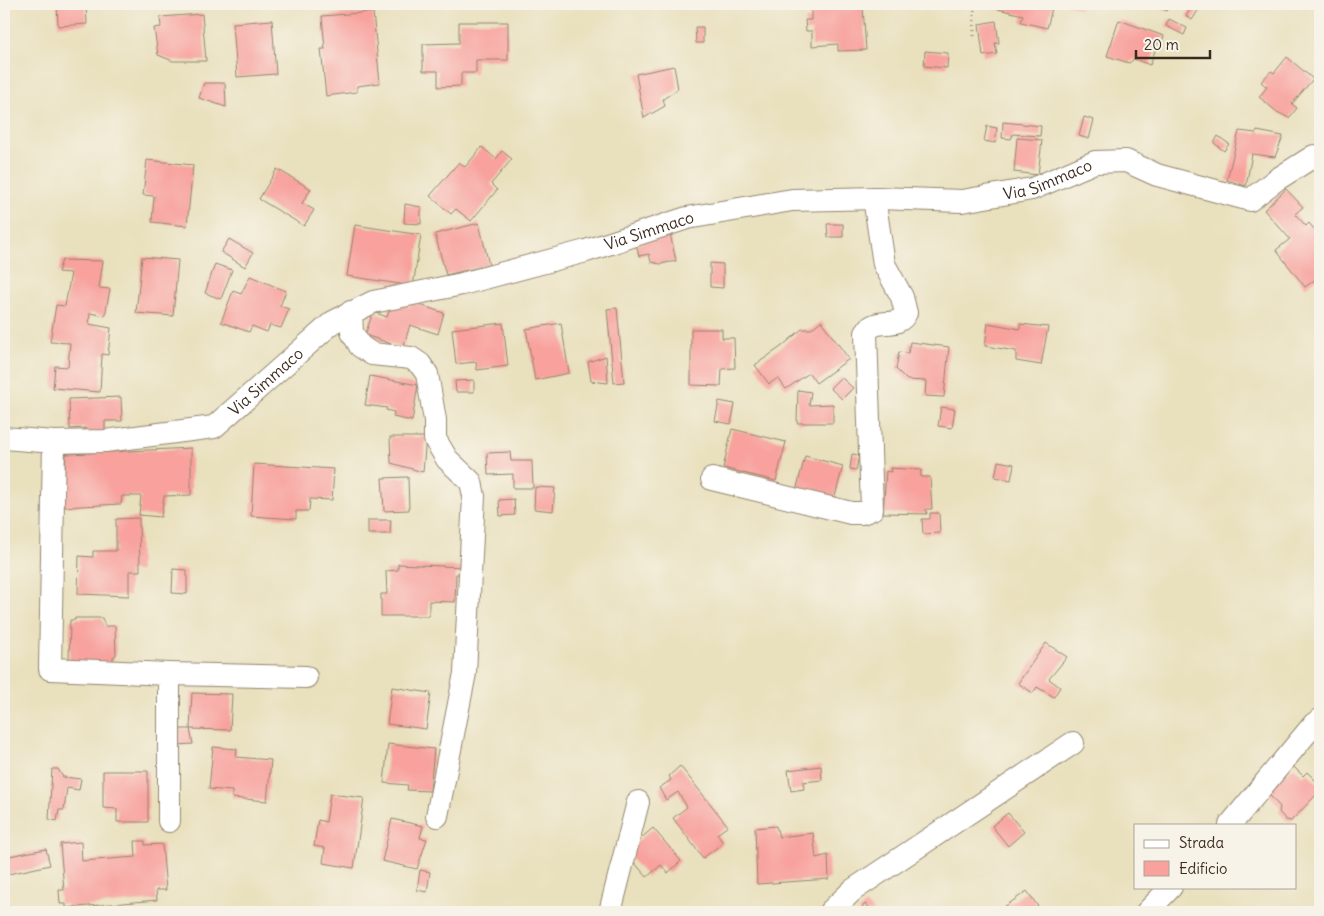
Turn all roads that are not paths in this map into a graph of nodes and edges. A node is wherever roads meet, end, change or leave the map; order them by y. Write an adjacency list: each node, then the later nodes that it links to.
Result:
1 (1320, 158): 2 (street, Via Simmaco)
2 (874, 198): 3 (street, Via Simmaco); 6 (street)
3 (351, 312): 5 (street, Via Simmaco); 12 (street)
4 (4, 438): 5 (street, Via Simmaco)
5 (54, 442): 7 (street)
6 (712, 480)
7 (169, 674): 8 (street); 13 (street)
8 (306, 677)
9 (1320, 720): 14 (street)
10 (1073, 743): 17 (street)
11 (638, 802): 16 (street)
12 (436, 816)
13 (169, 821)
14 (1231, 824)
15 (1170, 888): 18 (street)
16 (610, 912)
17 (830, 912)
18 (1147, 912)

